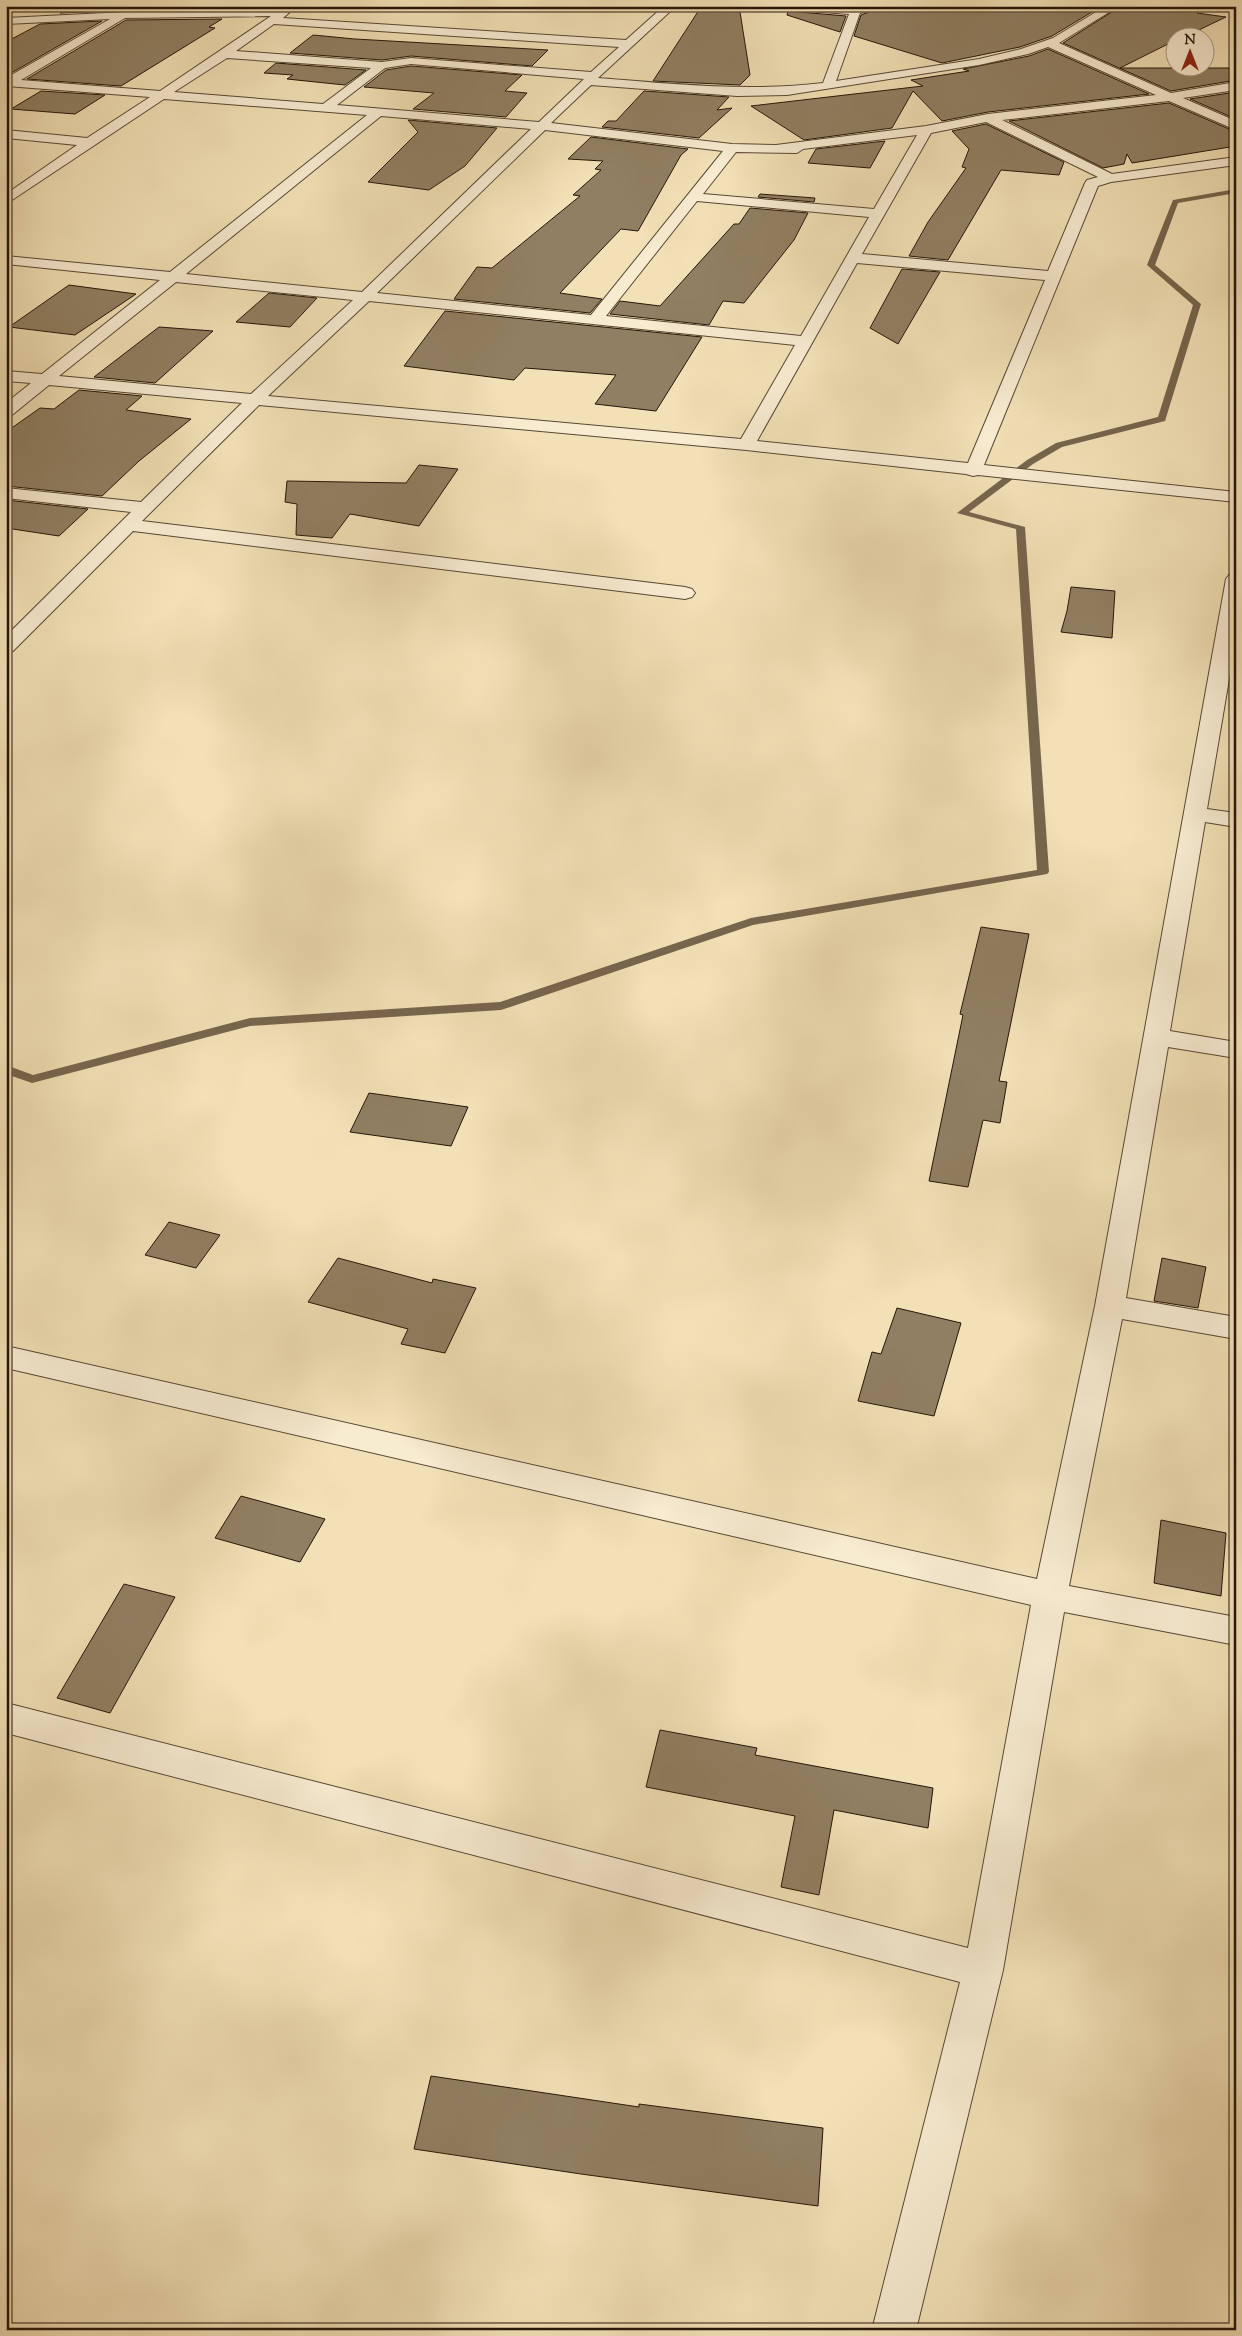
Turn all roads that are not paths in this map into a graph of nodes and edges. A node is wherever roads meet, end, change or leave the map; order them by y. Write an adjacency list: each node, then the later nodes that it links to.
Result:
1 (141, 6): 9 (street)
2 (293, 6): 8 (street)
3 (671, 6): 14 (street)
4 (784, 6): 7 (street)
5 (878, 6): 7 (street)
6 (1114, 6): 13 (street)
7 (858, 9): 20 (street)
8 (282, 13): 9 (street); 11 (street)
9 (126, 15): 10 (street); 19 (street)
10 (6, 21)
11 (271, 21): 12 (street); 15 (street)
12 (445, 32): 14 (street); 16 (street)
13 (1049, 43): 20 (street); 23 (street)
14 (629, 44): 18 (street)
15 (225, 54): 17 (street); 22 (street)
16 (411, 61): 17 (street); 18 (street)
17 (382, 66): 24 (street)
18 (591, 78): 20 (street); 27 (street)
19 (7, 82): 22 (street)
20 (828, 86)
21 (1236, 86): 23 (street)
22 (161, 94): 24 (street); 31 (street)
23 (1168, 97): 26 (street); 28 (street)
24 (326, 108): 25 (street)
25 (379, 112): 27 (street); 47 (street)
26 (988, 118): 29 (street); 38 (street)
27 (542, 126): 32 (street); 48 (street)
28 (1236, 126)
29 (926, 130): 33 (street); 36 (street)
30 (6, 134): 31 (street)
31 (89, 142): 40 (street)
32 (732, 148): 33 (street); 41 (street)
33 (779, 148): 34 (street)
34 (854, 153)
35 (892, 155): 36 (street)
36 (911, 156): 43 (street)
37 (1236, 162): 38 (street)
38 (1110, 178): 46 (street)
39 (6, 181): 40 (street)
40 (30, 184): 42 (street)
41 (694, 197): 43 (street); 49 (street)
42 (6, 200)
43 (878, 214): 44 (street)
44 (853, 258): 46 (street); 50 (street)
45 (6, 260): 47 (street)
46 (1053, 276): 56 (street)
47 (175, 277): 48 (street); 52 (street)
48 (365, 297): 49 (street); 53 (street)
49 (596, 319): 50 (street)
50 (805, 341): 55 (street)
51 (6, 376): 52 (street)
52 (42, 380): 53 (street); 54 (street)
53 (254, 400): 55 (street); 59 (street)
54 (6, 411)
55 (746, 445): 56 (street)
56 (973, 471): 58 (street)
57 (6, 492): 59 (street)
58 (1236, 498)
59 (144, 508): 60 (street)
60 (128, 526): 62 (street); 63 (street)
61 (1236, 579): 64 (street)
62 (685, 593)
63 (6, 647)
64 (1195, 814): 65 (street); 66 (street)
65 (1236, 820)
66 (1156, 1037): 67 (street); 68 (street)
67 (1236, 1050)
68 (1110, 1306): 69 (street); 71 (street)
69 (1236, 1328)
70 (6, 1357): 71 (street)
71 (1050, 1596): 72 (street); 74 (street)
72 (1236, 1632)
73 (6, 1718): 74 (street)
74 (983, 1970): 75 (street)
75 (894, 2330)

